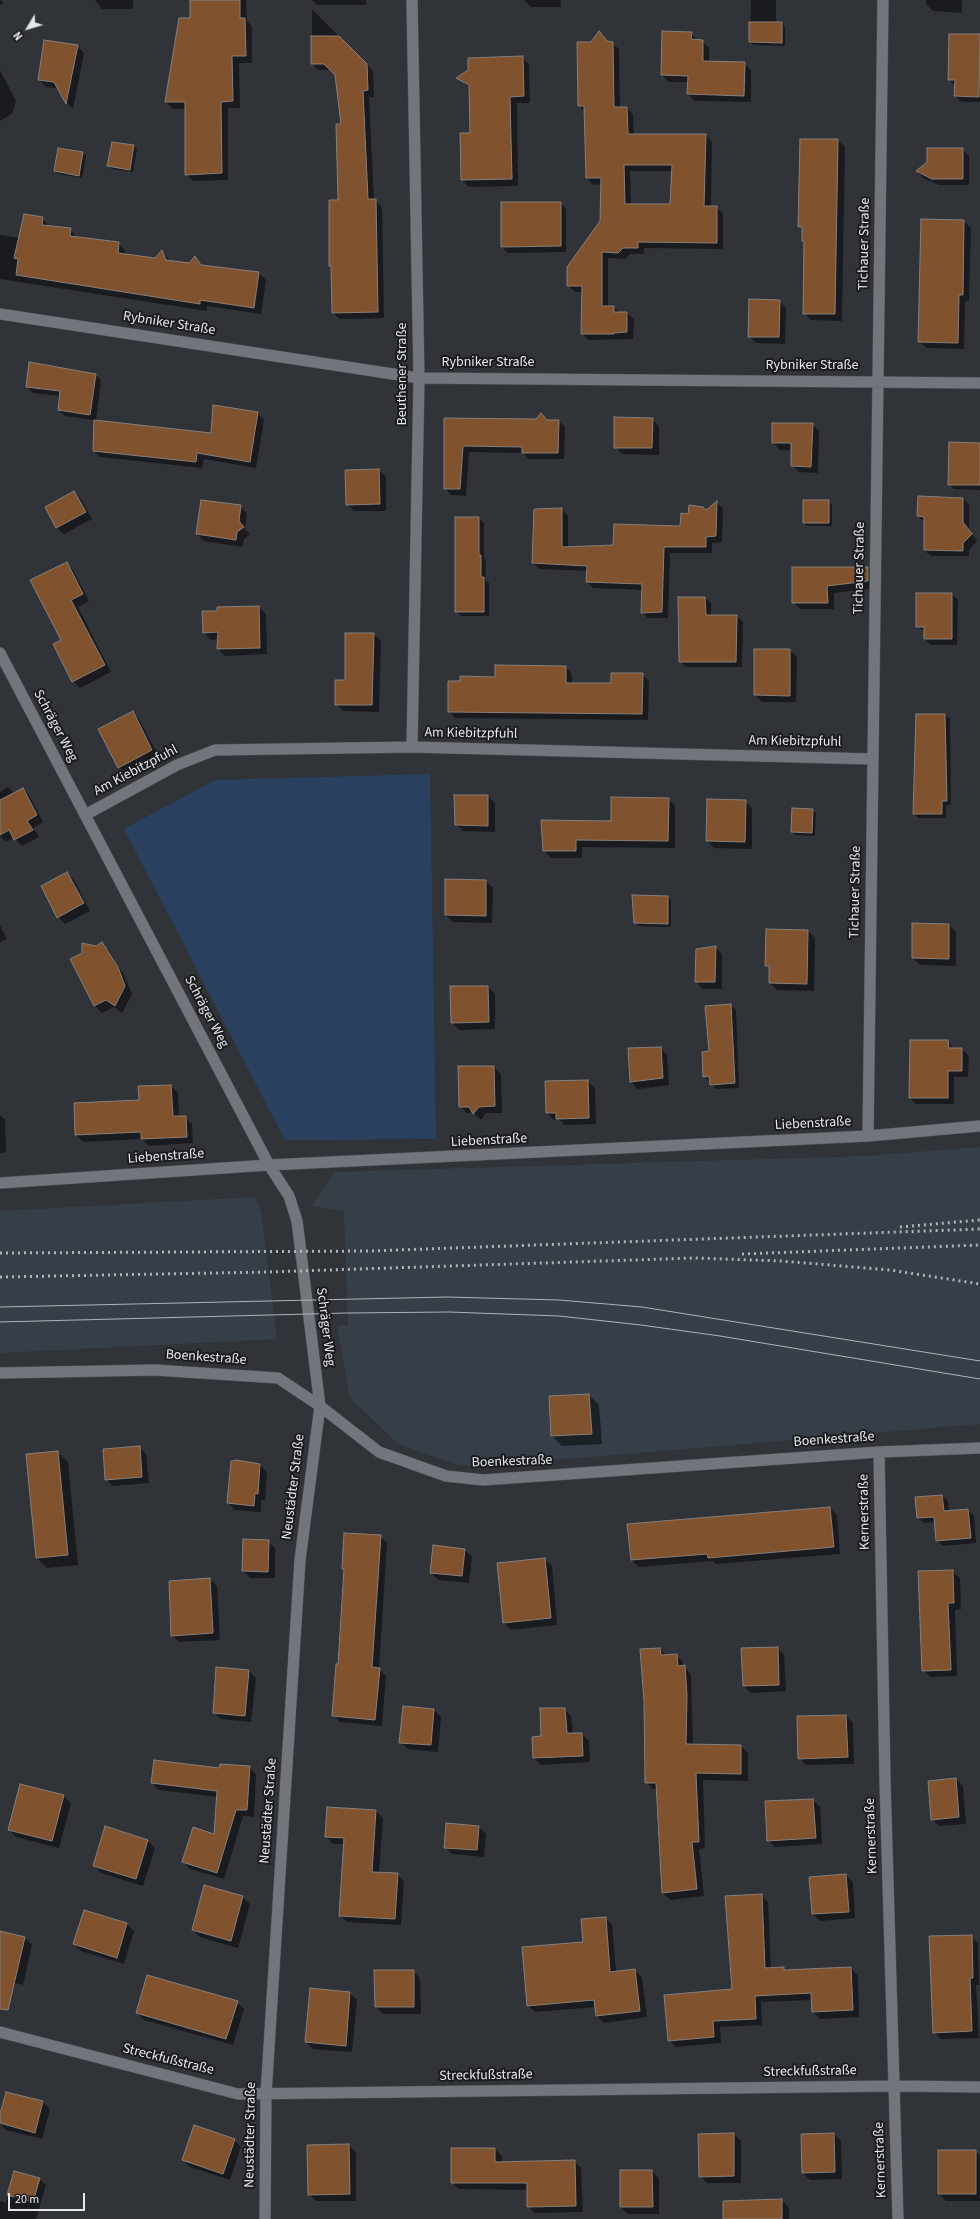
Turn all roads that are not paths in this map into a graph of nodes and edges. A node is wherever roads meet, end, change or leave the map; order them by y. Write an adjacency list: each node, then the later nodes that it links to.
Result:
1 (412, 0): 4 (street, Beuthener Straße)
2 (883, 0): 5 (street, Tichauer Straße)
3 (0, 314): 4 (street, Rybniker Straße)
4 (419, 378): 5 (street, Rybniker Straße); 8 (street, Beuthener Straße)
5 (878, 381): 6 (street, Rybniker Straße); 9 (street, Tichauer Straße)
6 (980, 383)
7 (0, 653): 10 (street, Schräger Weg)
8 (412, 747): 9 (street, Am Kiebitzpfuhl); 10 (street, Am Kiebitzpfuhl)
9 (872, 759): 12 (street, Tichauer Straße)
10 (85, 815): 13 (street, Schräger Weg)
11 (980, 1126): 12 (street, Liebenstraße)
12 (868, 1136): 13 (street, Liebenstraße)
13 (269, 1165): 14 (street, Liebenstraße); 16 (street, Schräger Weg)
14 (0, 1184)
15 (0, 1373): 16 (street, Boenkestraße)
16 (320, 1406): 18 (street, Boenkestraße); 22 (street, Neustädter Straße)
17 (980, 1448): 18 (street, Boenkestraße)
18 (879, 1452): 20 (street, Kernerstraße)
19 (0, 2032): 22 (street, Streckfußstraße)
20 (894, 2086): 21 (street, Streckfußstraße); 22 (street, Streckfußstraße); 24 (street, Kernerstraße)
21 (980, 2087)
22 (266, 2094): 23 (street, Neustädter Straße)
23 (265, 2219)
24 (898, 2219)

